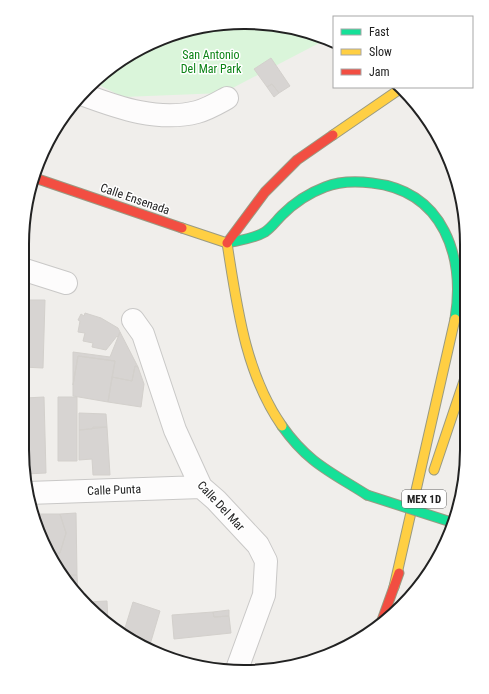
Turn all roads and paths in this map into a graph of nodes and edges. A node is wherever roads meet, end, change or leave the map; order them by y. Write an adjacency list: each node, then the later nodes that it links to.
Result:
1 (396, 91): 5 (main road)
2 (88, 96): 3 (street)
3 (227, 98)
4 (39, 179): 5 (main road, Calle Ensenada)
5 (227, 243): 14 (main road, bridge); 15 (main road)
6 (29, 271): 7 (street)
7 (66, 283)
8 (133, 320): 11 (street, Calle Del Mar)
9 (460, 393): 10 (main road, MEX 1D)
10 (431, 478)
11 (201, 487): 12 (street, Calle Punta); 17 (street, Calle Del Mar)
12 (33, 493)
13 (424, 499): 15 (main road, MEX 1D)
14 (448, 521)
15 (394, 587): 16 (main road, MEX 1D)
16 (385, 613)
17 (238, 665)

